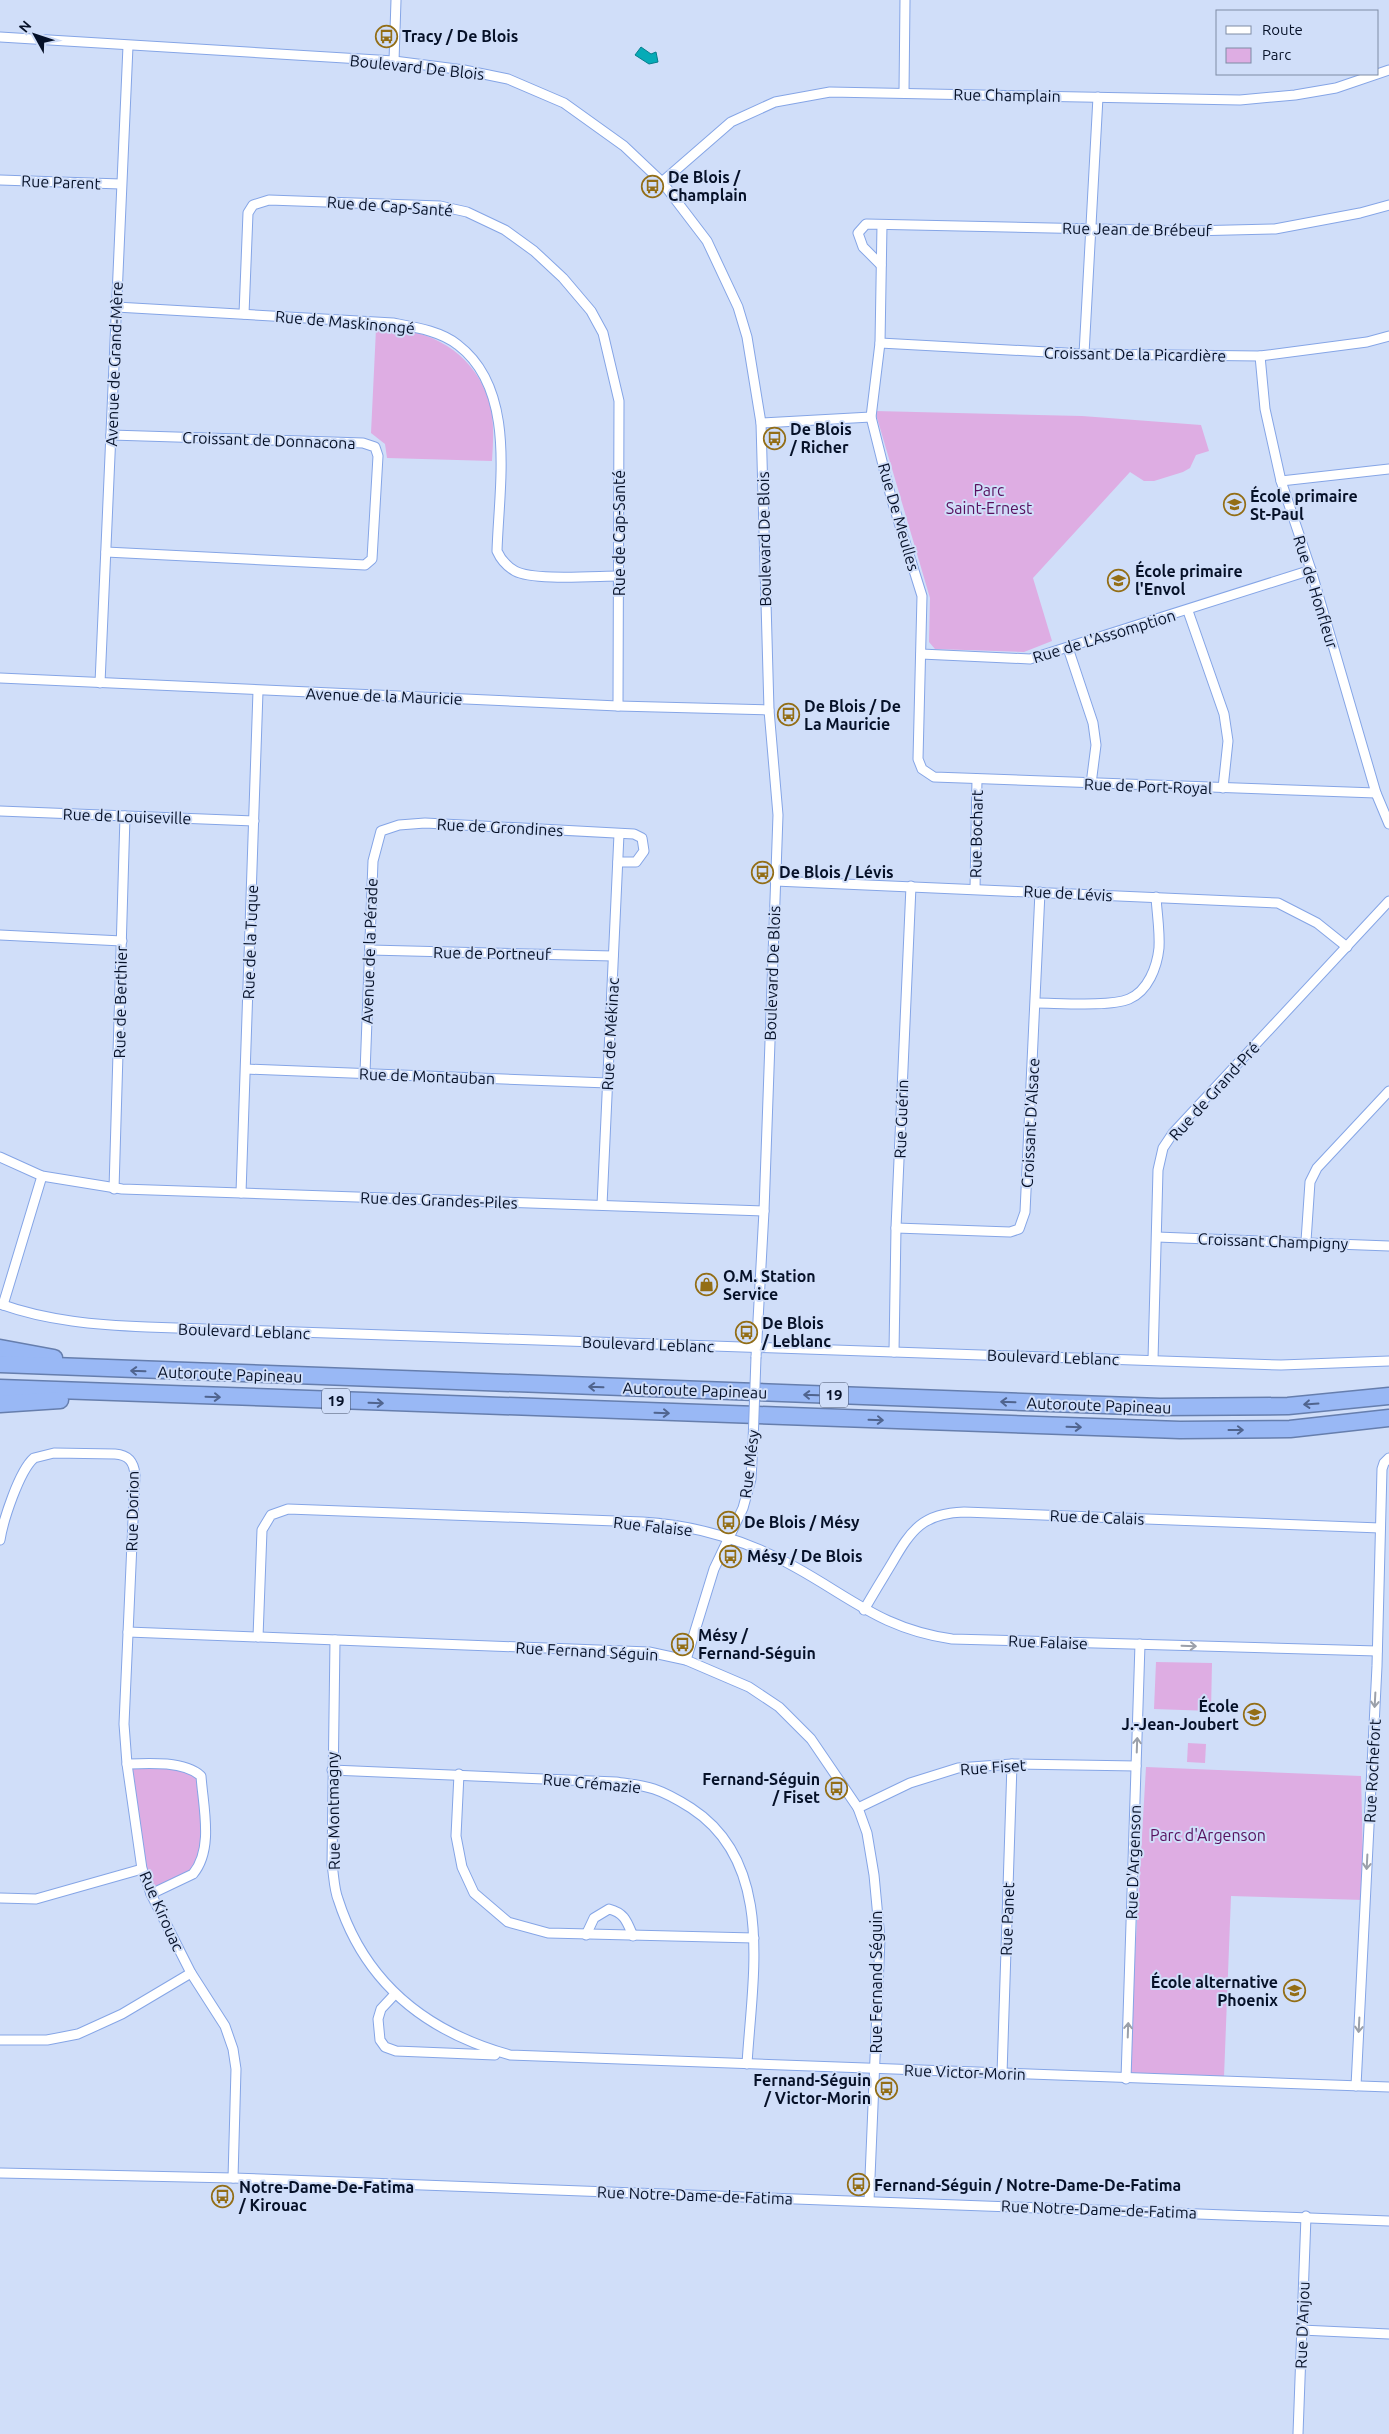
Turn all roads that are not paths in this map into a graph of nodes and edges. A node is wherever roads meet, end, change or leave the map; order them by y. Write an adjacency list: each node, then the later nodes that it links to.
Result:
1 (396, 0): 5 (street)
2 (905, 0): 7 (street)
3 (0, 37): 4 (street, Boulevard De Blois)
4 (128, 46): 5 (street, Boulevard De Blois); 11 (street, Avenue de Grand-Mère)
5 (394, 61): 10 (street, Boulevard De Blois)
6 (1374, 75): 8 (street, Rue Champlain)
7 (904, 92): 8 (street, Rue Champlain); 10 (street, Rue Champlain)
8 (1098, 97): 14 (street)
9 (0, 180): 11 (street, Rue Parent)
10 (662, 182): 23 (street, Boulevard De Blois)
11 (121, 184): 16 (street, Avenue de Grand-Mère)
12 (1389, 205): 14 (street, Rue Jean de Brébeuf)
13 (882, 225): 14 (street, Rue Jean de Brébeuf); 15 (street, Rue De Meulles); 15 (street)
14 (1092, 228): 20 (street)
15 (881, 265): 19 (street, Rue De Meulles)
16 (116, 307): 17 (street, Rue de Maskinongé); 24 (street, Avenue de Grand-Mère)
17 (244, 314): 29 (street, Rue de Maskinongé); 29 (street, Rue de Cap-Santé)
18 (1389, 336): 21 (street, Croissant De la Picardière)
19 (880, 343): 20 (street, Croissant De la Picardière); 22 (street, Rue De Meulles)
20 (1084, 354): 21 (street, Croissant De la Picardière)
21 (1260, 356): 26 (street, Rue de Honfleur)
22 (872, 417): 23 (street); 32 (street, Rue De Meulles)
23 (761, 423): 37 (street, Boulevard De Blois)
24 (111, 435): 27 (street, Avenue de Grand-Mère); 27 (street, Croissant de Donnacona)
25 (1389, 469): 26 (street)
26 (1281, 481): 28 (street, Rue de Honfleur)
27 (106, 552): 34 (street, Avenue de Grand-Mère)
28 (1311, 570): 30 (street, Rue de L'Assomption); 42 (street, Rue de Honfleur)
29 (620, 576): 36 (street, Rue de Cap-Santé)
30 (1188, 611): 31 (street, Rue de L'Assomption); 41 (street)
31 (1068, 648): 32 (street, Rue de L'Assomption); 40 (street)
32 (921, 654): 38 (street, Rue De Meulles)
33 (0, 678): 34 (street, Avenue de la Mauricie)
34 (100, 683): 35 (street, Avenue de la Mauricie)
35 (258, 691): 36 (street, Avenue de la Mauricie); 45 (street, Rue de la Tuque)
36 (618, 706): 37 (street, Avenue de la Mauricie)
37 (768, 710): 50 (street, Boulevard De Blois)
38 (922, 769): 39 (street, Rue de Port-Royal)
39 (977, 779): 40 (street, Rue de Port-Royal); 52 (street, Rue Bochart)
40 (1091, 784): 41 (street, Rue de Port-Royal)
41 (1223, 788): 42 (street, Rue de Port-Royal)
42 (1376, 793): 46 (street, Rue de Honfleur)
43 (0, 811): 44 (street, Rue de Louiseville)
44 (125, 816): 45 (street, Rue de Louiseville); 57 (street, Rue de Berthier)
45 (254, 821): 62 (street, Rue de la Tuque)
46 (1389, 824)
47 (381, 831): 48 (street, Rue de Grondines); 59 (street, Avenue de la Pérade)
48 (619, 834): 49 (street, Rue de Mékinac); 49 (street)
49 (618, 862): 60 (street, Rue de Mékinac)
50 (775, 881): 51 (street, Rue de Lévis); 71 (street, Boulevard De Blois)
51 (911, 886): 52 (street, Rue de Lévis); 72 (street, Rue Guérin)
52 (975, 889): 53 (street, Rue de Lévis)
53 (1040, 892): 54 (street, Rue de Lévis); 61 (street, Croissant D'Alsace)
54 (1156, 897): 58 (street, Rue de Lévis); 61 (street)
55 (1389, 902): 58 (street, Rue de Grand-Pré)
56 (0, 935): 57 (street)
57 (122, 941): 68 (street, Rue de Berthier)
58 (1347, 947): 73 (street, Rue de Grand-Pré)
59 (370, 950): 60 (street, Rue de Portneuf); 63 (street, Avenue de la Pérade)
60 (614, 956): 64 (street, Rue de Mékinac)
61 (1036, 1003): 72 (street, Croissant D'Alsace)
62 (246, 1069): 63 (street, Rue de Montauban); 69 (street, Rue de la Tuque)
63 (364, 1073): 64 (street, Rue de Montauban)
64 (608, 1083): 70 (street, Rue de Mékinac)
65 (1389, 1091): 74 (street)
66 (0, 1157): 67 (street, Rue des Grandes-Piles)
67 (42, 1176): 68 (street, Rue des Grandes-Piles); 76 (street)
68 (114, 1189): 69 (street, Rue des Grandes-Piles)
69 (241, 1193): 70 (street, Rue des Grandes-Piles)
70 (602, 1205): 71 (street, Rue des Grandes-Piles)
71 (764, 1211): 77 (street, Boulevard De Blois)
72 (896, 1228): 79 (street, Rue Guérin)
73 (1157, 1237): 74 (street, Croissant Champigny); 80 (street, Rue de Grand-Pré)
74 (1306, 1241): 75 (street, Croissant Champigny)
75 (1389, 1246)
76 (1, 1304): 77 (street, Boulevard Leblanc)
77 (756, 1346): 79 (street, Boulevard Leblanc); 91 (street, Rue Mésy, bridge)
78 (0, 1348): 83 (highway)
79 (894, 1352): 80 (street, Boulevard Leblanc)
80 (1154, 1360): 81 (street, Boulevard Leblanc)
81 (1389, 1361)
82 (0, 1364): 83 (highway, Autoroute Papineau / 19)
83 (110, 1370): 86 (highway, Autoroute Papineau / 19, one-way to 83)
84 (0, 1388): 85 (highway, Autoroute Papineau / 19)
85 (165, 1395): 87 (highway); 88 (highway, Autoroute Papineau / 19, one-way to 88)
86 (1389, 1396)
87 (0, 1404)
88 (1389, 1418)
89 (1389, 1458): 90 (street, Rue Rochefort)
90 (1380, 1528): 93 (street, Rue de Calais); 98 (street, Rue Rochefort)
91 (728, 1539): 93 (street, Rue Falaise); 95 (street, Rue Falaise); 99 (street, Rue Mésy)
92 (0, 1540): 94 (street, Rue Dorion)
93 (864, 1610): 97 (street, Rue Falaise)
94 (128, 1632): 95 (street, Rue Fernand Séguin); 100 (street, Rue Kirouac)
95 (258, 1637): 96 (street, Rue Fernand Séguin)
96 (335, 1640): 99 (street, Rue Fernand Séguin); 103 (street, Rue Montmagny)
97 (1140, 1644): 98 (street, Rue Falaise, one-way to 98); 102 (street, Rue D'Argenson, one-way to 97)
98 (1377, 1652): 120 (street, Rue Rochefort, one-way to 120)
99 (686, 1660): 105 (street, Rue Fernand Séguin)
100 (127, 1764): 106 (street, Rue Kirouac); 107 (street)
101 (1012, 1764): 102 (street, Rue Fiset); 105 (street, Rue Fiset); 118 (street, Rue Panet)
102 (1136, 1766): 119 (street, Rue D'Argenson, one-way to 102)
103 (332, 1770): 104 (street, Rue Crémazie); 113 (street, Rue Montmagny)
104 (459, 1774): 109 (street); 111 (street, Rue Crémazie)
105 (858, 1808): 117 (street, Rue Fernand Séguin)
106 (142, 1869): 107 (street, Rue Kirouac); 108 (street)
107 (151, 1894): 112 (street, Rue Kirouac)
108 (0, 1898)
109 (586, 1935): 110 (street); 110 (street)
110 (633, 1936): 111 (street)
111 (754, 1938): 116 (street, Rue Crémazie)
112 (191, 1972): 114 (street); 123 (street, Rue Kirouac)
113 (395, 1994): 115 (street, Rue Victor-Morin); 115 (street, Rue Victor-Morin)
114 (0, 2040)
115 (510, 2055): 116 (street, Rue Victor-Morin)
116 (747, 2064): 117 (street, Rue Victor-Morin)
117 (875, 2069): 118 (street, Rue Victor-Morin); 124 (street, Rue Fernand Séguin)
118 (1002, 2074): 119 (street, Rue Victor-Morin)
119 (1126, 2079): 120 (street, Rue Victor-Morin)
120 (1356, 2086): 121 (street, Rue Victor-Morin)
121 (1389, 2088)
122 (0, 2173): 123 (street, Rue Notre-Dame-de-Fatima)
123 (233, 2178): 124 (street, Rue Notre-Dame-de-Fatima)
124 (869, 2201): 125 (street, Rue Notre-Dame-de-Fatima)
125 (1306, 2216): 126 (street, Rue Notre-Dame-de-Fatima); 127 (street, Rue D'Anjou)
126 (1389, 2221)
127 (1302, 2330): 128 (street); 129 (street, Rue D'Anjou)
128 (1389, 2334)
129 (1298, 2434)

